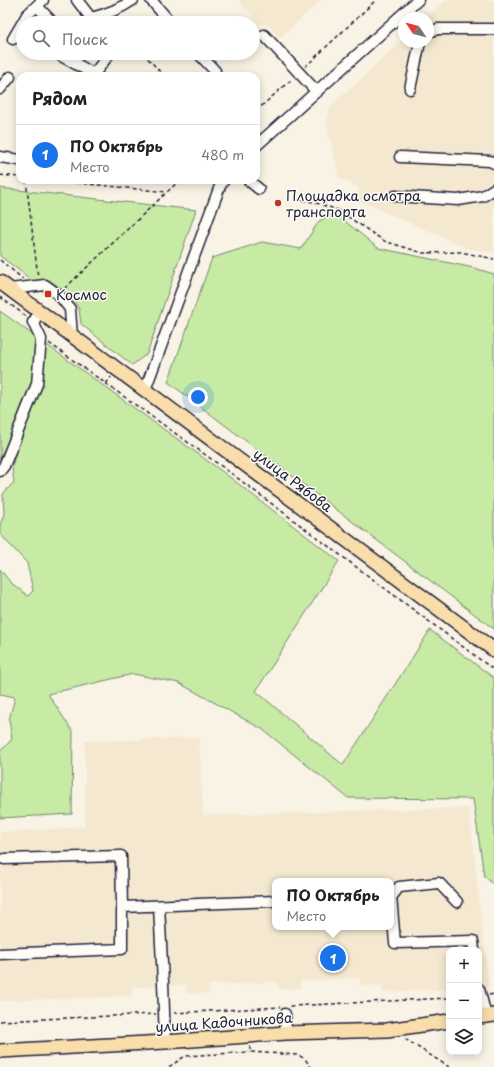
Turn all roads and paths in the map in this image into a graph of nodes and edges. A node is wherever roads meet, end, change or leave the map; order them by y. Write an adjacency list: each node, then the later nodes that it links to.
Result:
1 (77, 0): 9 (street)
2 (133, 0): 10 (street)
3 (151, 0): 11 (street)
4 (376, 0): 26 (path)
5 (418, 0): 30 (street)
6 (40, 3): 7 (street); 8 (street)
7 (27, 16)
8 (48, 16)
9 (90, 16)
10 (102, 16)
11 (165, 16)
12 (494, 29): 13 (street)
13 (434, 30)
14 (264, 35): 26 (street)
15 (419, 48): 29 (street)
16 (69, 60): 21 (street)
17 (76, 60): 21 (street)
18 (105, 60): 24 (street)
19 (149, 60): 25 (path)
20 (205, 60): 22 (street)
21 (74, 63): 23 (street)
22 (215, 71)
23 (90, 72)
24 (96, 72)
25 (160, 72)
26 (299, 72): 30 (street); 31 (path)
27 (10, 78): 28 (street)
28 (0, 89)
29 (410, 89)
30 (317, 92): 32 (street)
31 (260, 107)
32 (260, 142)
33 (0, 157): 35 (street)
34 (400, 157): 36 (street)
35 (16, 159)
36 (494, 163)
37 (0, 175): 38 (path)
38 (16, 177)
39 (26, 184): 50 (path)
40 (88, 184): 46 (path)
41 (176, 184): 46 (path)
42 (221, 184): 56 (street)
43 (253, 184): 44 (street)
44 (259, 189)
45 (494, 189): 47 (street)
46 (167, 192): 52 (path)
47 (395, 196)
48 (295, 198): 49 (path)
49 (494, 259)
50 (39, 286): 51 (street); 52 (street)
51 (3, 290): 53 (main road); 53 (path)
52 (58, 295): 54 (street)
53 (37, 317): 54 (main road, улица Рябова); 57 (street)
54 (72, 336): 56 (main road, улица Рябова)
55 (48, 342): 59 (path)
56 (145, 390): 58 (main road, улица Рябова)
57 (0, 472)
58 (494, 650)
59 (494, 670)
60 (4, 859): 65 (street)
61 (394, 892): 63 (street)
62 (272, 901): 64 (street)
63 (457, 902)
64 (159, 906): 65 (street); 72 (street)
65 (122, 907): 68 (street)
66 (394, 930): 67 (street)
67 (473, 947)
68 (0, 954)
69 (446, 998): 71 (path)
70 (482, 1001): 73 (street)
71 (286, 1009): 72 (path); 76 (street)
72 (163, 1013): 74 (path); 79 (street)
73 (486, 1016)
74 (0, 1021)
75 (446, 1021): 76 (main road, улица Кадочникова)
76 (286, 1033): 77 (main road, улица Кадочникова)
77 (251, 1036): 79 (main road, улица Кадочникова); 81 (path)
78 (405, 1039): 84 (path)
79 (165, 1042): 80 (main road, улица Кадочникова)
80 (0, 1051)
81 (250, 1052): 82 (path); 83 (path)
82 (169, 1067)
83 (311, 1067)
84 (449, 1067)

